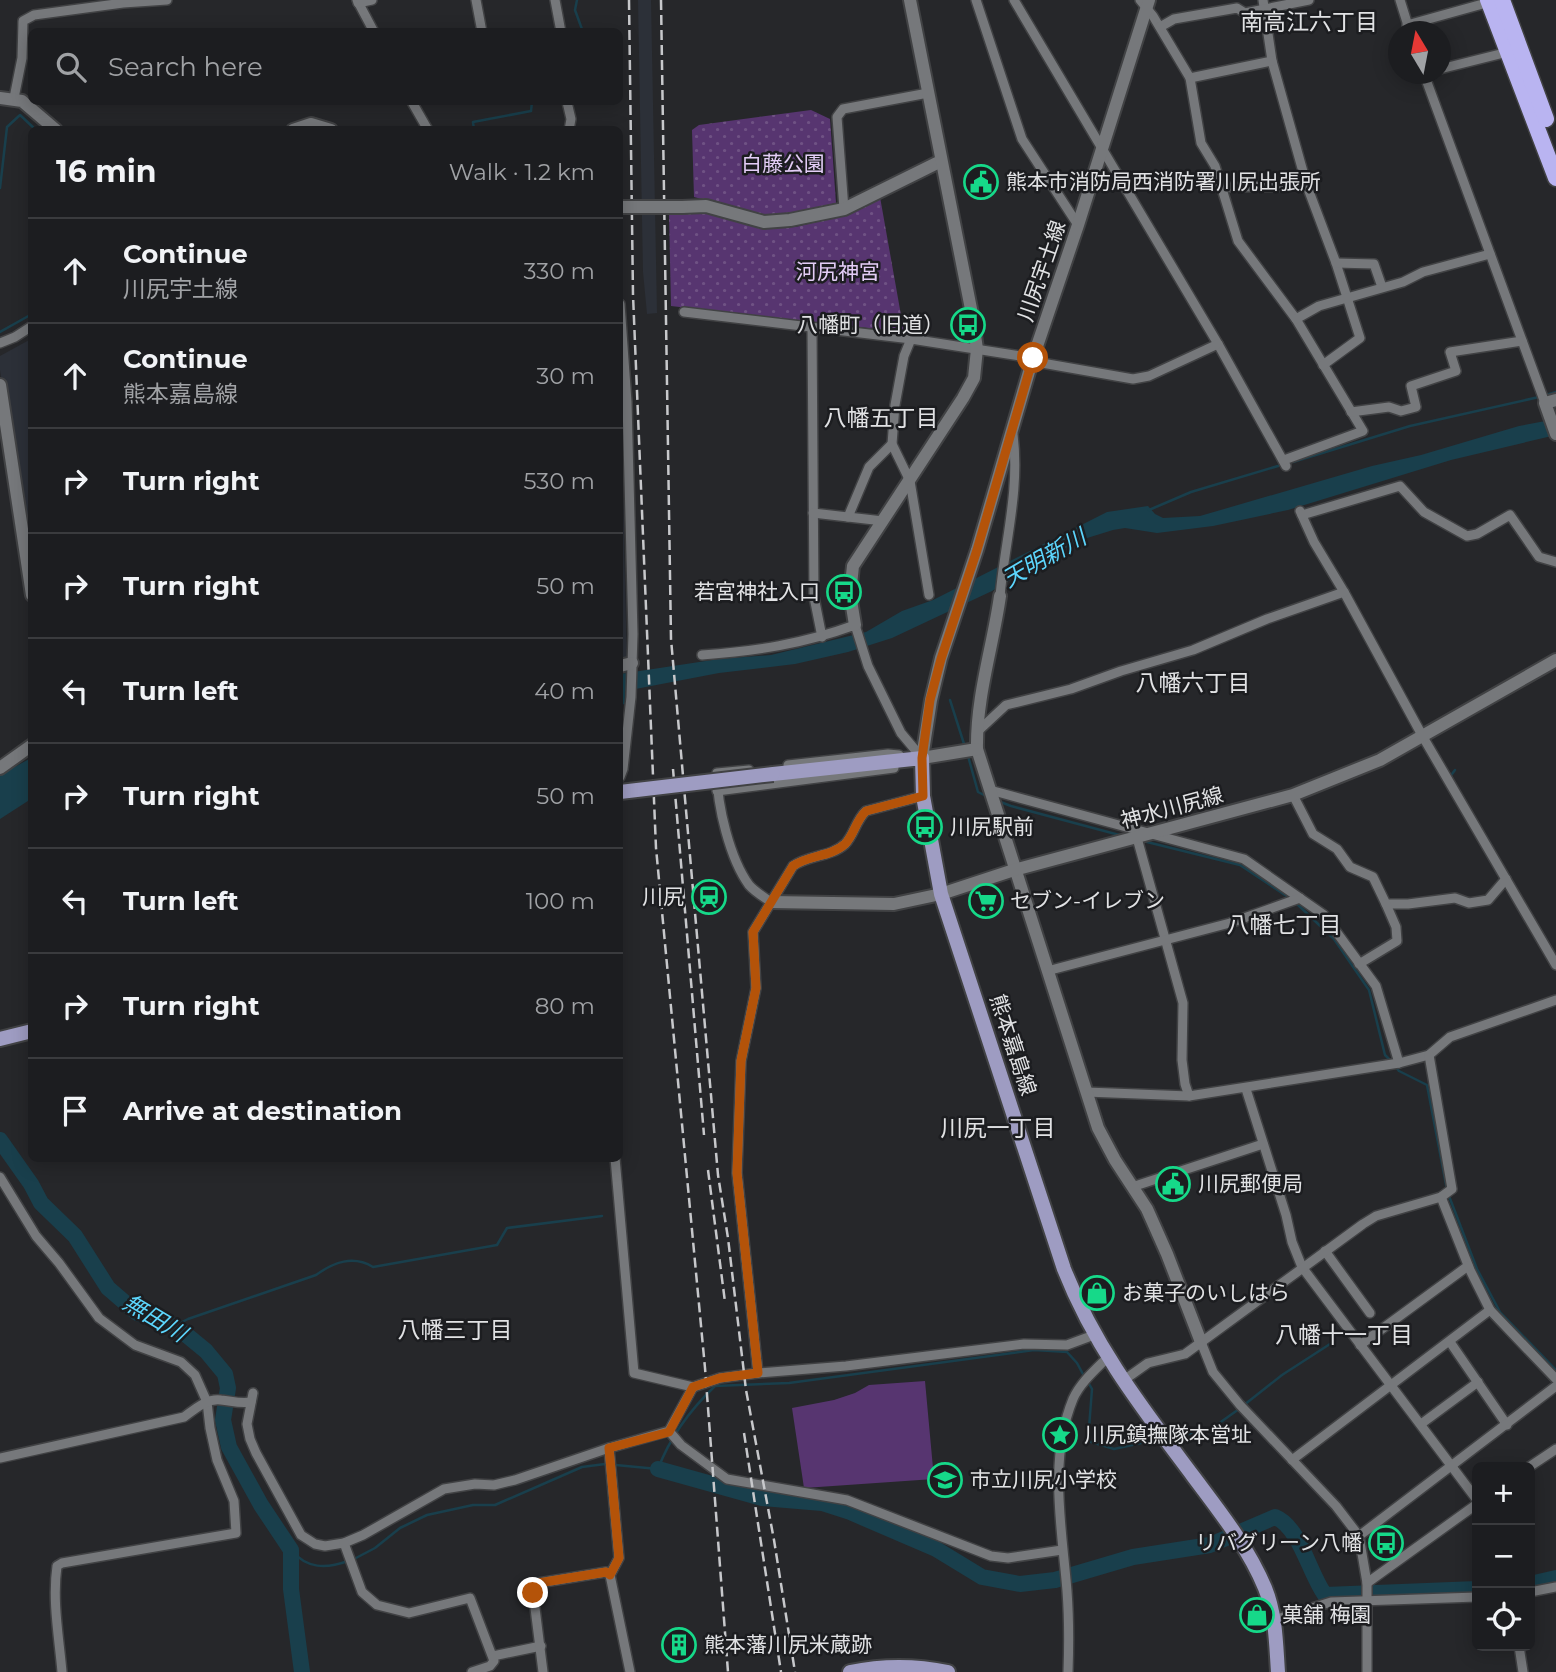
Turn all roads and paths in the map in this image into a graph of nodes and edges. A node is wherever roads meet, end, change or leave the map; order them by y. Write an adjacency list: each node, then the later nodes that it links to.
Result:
1 (167, 0): 27 (street)
2 (372, 0): 11 (street)
3 (476, 0): 18 (street)
4 (555, 0): 19 (street)
5 (910, 0): 25 (street)
6 (976, 0): 41 (street)
7 (1014, 0): 34 (street)
8 (1308, 0): 13 (street)
9 (1400, 0): 14 (street)
10 (1494, 0): 15 (street); 20 (highway); 33 (highway)
11 (358, 1): 17 (street)
12 (1145, 2): 16 (street); 34 (street, 川尻宇土線)
13 (1264, 4): 16 (street); 21 (street)
14 (1406, 21)
15 (1430, 21)
16 (1160, 27): 23 (street)
17 (372, 28)
18 (481, 28)
19 (560, 28)
20 (1508, 52): 22 (street); 36 (highway)
21 (1272, 61): 23 (street); 37 (street)
22 (1451, 66)
23 (1190, 78): 38 (street)
24 (1428, 84): 42 (street)
25 (928, 93): 35 (street); 40 (street)
26 (0, 98): 27 (street)
27 (14, 98): 30 (street)
28 (414, 105): 31 (street)
29 (568, 105): 32 (street)
30 (50, 126)
31 (426, 126)
32 (569, 126)
33 (1556, 147)
34 (1102, 148): 41 (street, 川尻宇土線); 53 (street)
35 (941, 161): 40 (street); 55 (street)
36 (1556, 178)
37 (1307, 186): 38 (street); 43 (street)
38 (1221, 187): 47 (street)
39 (623, 207): 40 (street, bridge)
40 (844, 209)
41 (1078, 225): 56 (street, 川尻宇土線)
42 (1490, 254): 44 (street); 51 (street)
43 (1336, 262): 44 (street); 45 (street)
44 (1382, 287): 45 (street)
45 (1347, 300): 47 (street); 57 (street)
46 (684, 312): 49 (street)
47 (1296, 319): 57 (street)
48 (28, 328): 52 (street)
49 (812, 328): 50 (street); 65 (street)
50 (911, 339): 55 (street); 63 (street)
51 (1522, 341): 59 (street); 60 (street)
52 (0, 343)
53 (1218, 344): 56 (street); 60 (street)
54 (623, 346): 77 (street)
55 (977, 349): 56 (street); 64 (street)
56 (1033, 358): 61 (street, 川尻宇土線)
57 (1323, 365): 60 (street)
58 (0, 385): 69 (street)
59 (1551, 402): 62 (street)
60 (1351, 412)
61 (1013, 430): 72 (street); 82 (street, 川尻宇土線)
62 (1556, 434)
63 (892, 444): 64 (street); 66 (street)
64 (910, 481): 67 (street); 71 (street)
65 (813, 513): 66 (street); 74 (street)
66 (848, 517): 67 (street)
67 (883, 521): 73 (street)
68 (1556, 562): 70 (street)
69 (28, 569)
70 (1344, 592): 78 (street); 79 (street)
71 (929, 595)
72 (1000, 596): 78 (street)
73 (855, 625): 74 (street); 82 (street)
74 (822, 637): 75 (street)
75 (702, 656)
76 (1556, 660): 79 (street, 神水川尻線)
77 (628, 665): 84 (street)
78 (977, 732): 81 (street)
79 (1423, 737): 88 (street, 神水川尻線); 93 (street)
80 (28, 748): 83 (street)
81 (977, 749): 82 (street); 85 (street)
82 (922, 758): 86 (street); 86 (street); 87 (main road, bridge); 89 (main road, 熊本嘉島線)
83 (0, 768)
84 (623, 769)
85 (990, 790): 90 (street); 92 (street)
86 (717, 791): 96 (street)
87 (623, 792)
88 (1293, 795): 90 (street, 神水川尻線); 97 (street)
89 (923, 796): 94 (main road, 熊本嘉島線); 96 (street)
90 (1151, 834): 91 (street, 神水川尻線); 95 (street)
91 (1137, 838): 92 (street, 神水川尻線); 98 (street)
92 (1014, 870): 94 (street, 神水川尻線); 102 (street)
93 (1506, 879): 97 (street); 99 (street)
94 (941, 894): 96 (street, 神水川尻線); 121 (main road, 熊本嘉島線)
95 (1300, 898): 98 (street); 100 (street)
96 (771, 902): 126 (street)
97 (1386, 904): 100 (street)
98 (1166, 940): 102 (street); 110 (street)
99 (1551, 947): 101 (street)
100 (1359, 964): 107 (street)
101 (1556, 965)
102 (1047, 971): 109 (street)
103 (1556, 1000): 106 (street)
104 (28, 1032): 105 (main road)
105 (0, 1039)
106 (1429, 1055): 107 (street); 115 (street)
107 (1399, 1063): 108 (street)
108 (1246, 1089): 110 (street); 111 (street)
109 (1086, 1092): 110 (street); 114 (street)
110 (1189, 1096)
111 (1263, 1144): 114 (street); 118 (street)
112 (615, 1162): 132 (street)
113 (0, 1177): 133 (street)
114 (1132, 1187): 122 (street)
115 (1441, 1197): 116 (street); 117 (street)
116 (1325, 1251): 118 (street); 120 (street)
117 (1468, 1266): 119 (street); 124 (street)
118 (1302, 1267): 122 (street); 124 (street)
119 (1490, 1310): 123 (street); 127 (street)
120 (1370, 1313)
121 (1094, 1335): 125 (main road, 熊本嘉島線); 126 (street)
122 (1201, 1342): 128 (street); 140 (street)
123 (1450, 1342): 129 (street); 130 (street)
124 (1360, 1345): 130 (street)
125 (1107, 1358): 128 (main road, 熊本嘉島線); 147 (street)
126 (758, 1373): 132 (street)
127 (1556, 1379)
128 (1124, 1380): 154 (main road, 熊本嘉島線)
129 (1478, 1382): 134 (street); 135 (street)
130 (1391, 1386): 134 (street); 140 (street)
131 (1556, 1386): 135 (street)
132 (693, 1387): 136 (street)
133 (211, 1401): 139 (street); 146 (street); 158 (street)
134 (1421, 1424): 142 (street)
135 (1507, 1425): 142 (street)
136 (669, 1432): 138 (street); 147 (street)
137 (1556, 1449): 141 (street)
138 (609, 1451): 146 (street); 148 (street)
139 (0, 1458)
140 (1292, 1460): 145 (street)
141 (1535, 1463)
142 (1453, 1465): 143 (street); 145 (street)
143 (1472, 1494)
144 (1472, 1506): 149 (street)
145 (1359, 1536): 149 (street)
146 (344, 1543): 157 (street)
147 (1062, 1550): 164 (street)
148 (610, 1575): 155 (street); 161 (street)
149 (1367, 1583): 153 (street)
150 (1556, 1587): 151 (street)
151 (1535, 1591)
152 (1472, 1597): 153 (street)
153 (1367, 1599): 154 (street); 166 (street)
154 (1274, 1620): 165 (main road, 熊本嘉島線)
155 (541, 1646): 157 (street); 160 (street)
156 (1519, 1651): 167 (street)
157 (493, 1656): 159 (street)
158 (62, 1672)
159 (472, 1672)
160 (543, 1672)
161 (630, 1672)
162 (850, 1672): 163 (main road)
163 (948, 1672)
164 (1068, 1672)
165 (1278, 1672)
166 (1367, 1672)
167 (1523, 1672)

